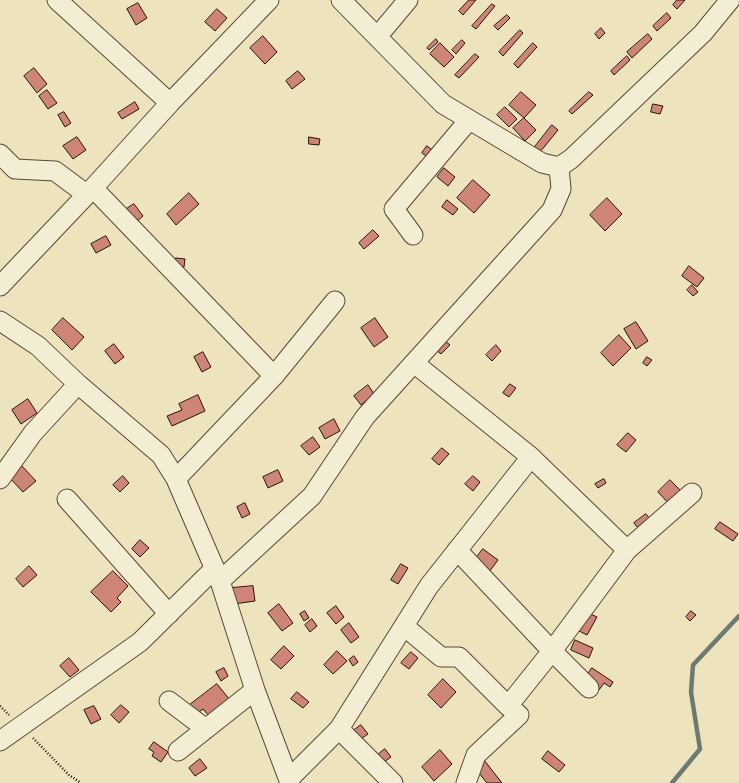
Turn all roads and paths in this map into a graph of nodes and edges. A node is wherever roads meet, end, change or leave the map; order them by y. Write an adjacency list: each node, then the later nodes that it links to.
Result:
1 (57, 0): 7 (street)
2 (269, 0): 7 (street)
3 (341, 0): 6 (street)
4 (408, 0): 6 (street)
5 (730, 0): 10 (street)
6 (377, 37): 8 (street)
7 (170, 103): 11 (street)
8 (469, 120): 10 (street); 12 (street)
9 (0, 154): 11 (street)
10 (559, 167): 16 (street)
11 (89, 191): 13 (street); 17 (street)
12 (413, 235)
13 (0, 286)
14 (335, 301): 17 (street)
15 (0, 321): 18 (street)
16 (414, 363): 19 (street); 26 (street)
17 (274, 376): 21 (street)
18 (78, 384): 20 (street); 21 (street)
19 (531, 457): 24 (street); 25 (street)
20 (0, 479)
21 (176, 479): 26 (street)
22 (692, 493): 25 (street)
23 (68, 499): 27 (street)
24 (457, 550): 28 (street); 29 (street)
25 (627, 550): 29 (street)
26 (217, 575): 27 (street); 31 (street)
27 (169, 614): 35 (street)
28 (404, 626): 34 (street); 37 (street)
29 (552, 651): 30 (street); 34 (street)
30 (589, 688)
31 (255, 690): 36 (street); 40 (street)
32 (169, 701): 36 (street)
33 (0, 706): 35 (path)
34 (508, 706): 43 (street)
35 (21, 726): 38 (street); 41 (path)
36 (206, 729): 39 (street)
37 (339, 729): 40 (street); 42 (street)
38 (0, 741)
39 (178, 751)
40 (289, 781)
41 (81, 783)
42 (393, 783)
43 (466, 783)

